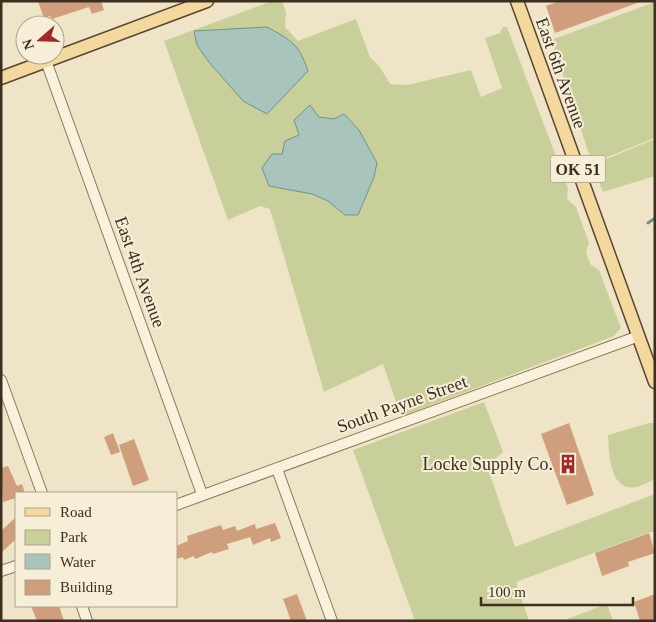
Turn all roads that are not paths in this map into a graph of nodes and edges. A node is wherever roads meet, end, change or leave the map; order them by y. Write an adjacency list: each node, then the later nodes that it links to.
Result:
1 (207, 1): 3 (main road)
2 (517, 1): 7 (main road, East 6th Avenue / OK 51)
3 (65, 54)
4 (35, 65): 6 (main road)
5 (47, 65): 12 (street, East 4th Avenue)
6 (1, 78)
7 (639, 336): 9 (main road, East 6th Avenue / OK 51); 10 (street, South Payne Street)
8 (1, 380): 11 (street)
9 (655, 382)
10 (278, 469): 12 (street, South Payne Street); 18 (street)
11 (42, 492)
12 (202, 494): 13 (street, South Payne Street)
13 (178, 504)
14 (15, 566): 15 (street)
15 (1, 571)
16 (82, 607): 17 (street)
17 (87, 621)
18 (332, 621)

